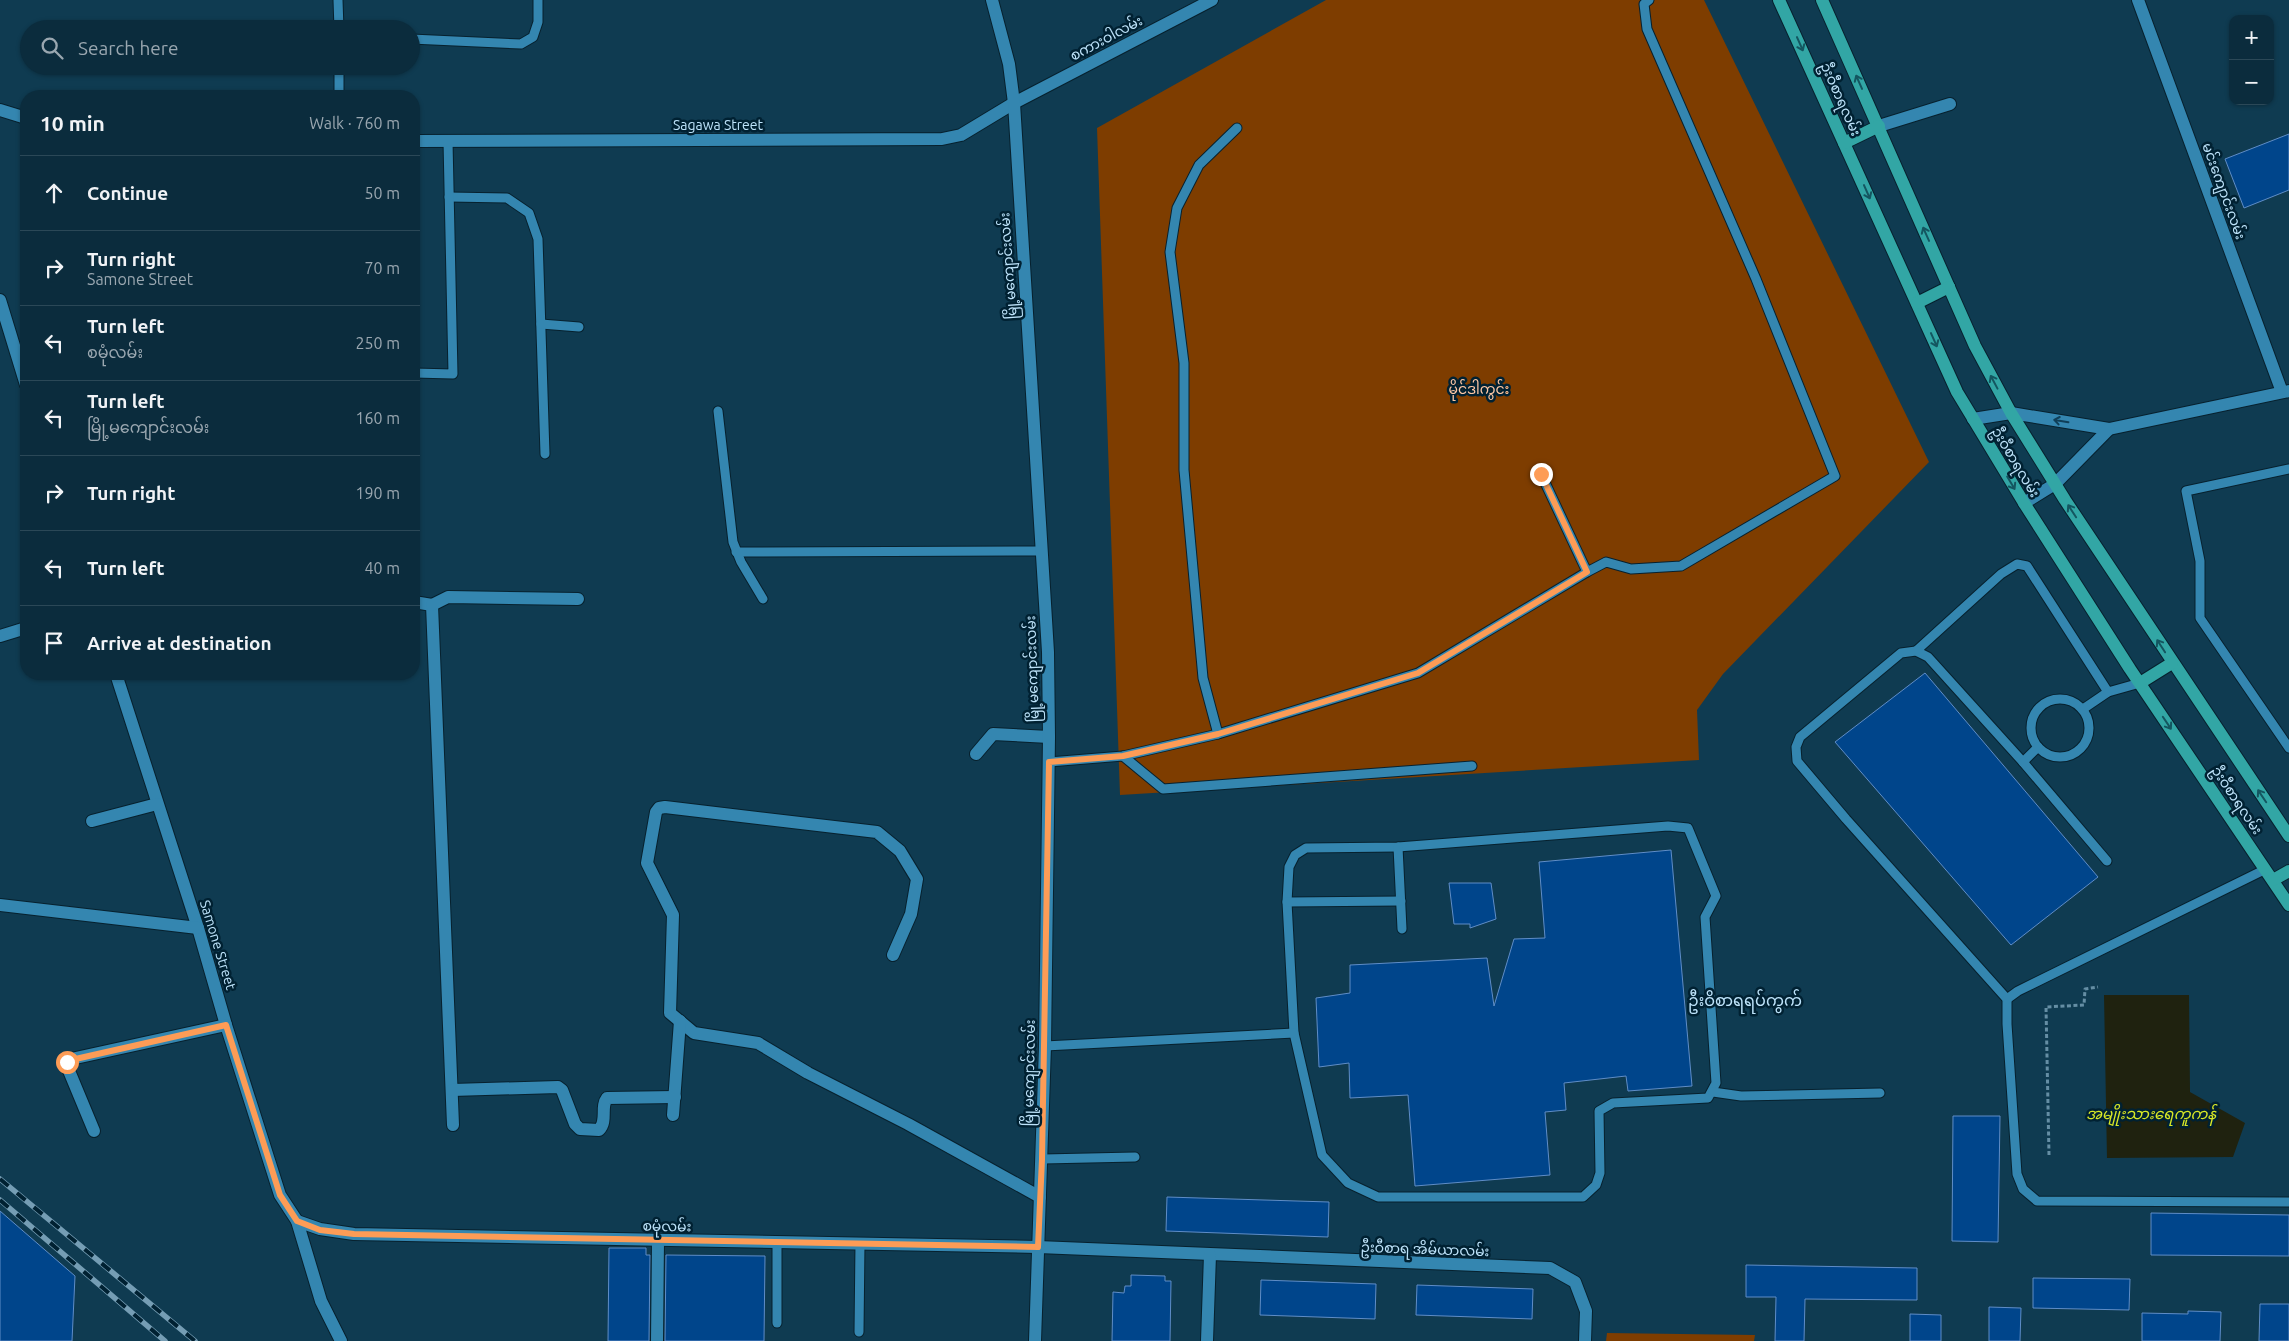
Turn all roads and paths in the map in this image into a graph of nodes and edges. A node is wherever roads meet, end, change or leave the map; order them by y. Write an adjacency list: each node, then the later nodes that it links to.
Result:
1 (338, 0): 9 (lane)
2 (538, 0): 10 (lane)
3 (992, 0): 13 (street, မြို့မကျောင်းလမ်း)
4 (1212, 0): 13 (street, စကားဝါလမ်း)
5 (1649, 0): 42 (lane)
6 (1779, 0): 21 (main road, ဦးဝီစာရလမ်း, one-way to 21)
7 (1822, 0): 17 (main road, ဦးဝီစာရလမ်း, one-way to 7)
8 (2138, 0): 30 (street, မင်းကျောင်းလမ်း)
9 (339, 20)
10 (420, 39)
11 (339, 75): 12 (lane)
12 (340, 90)
13 (1014, 103): 20 (street, Sagawa Street); 40 (street, မြို့မကျောင်းလမ်း)
14 (1950, 104): 17 (street)
15 (0, 110): 16 (street)
16 (20, 116)
17 (1878, 126): 21 (main road); 23 (main road, ဦးဝီစာရလမ်း, one-way to 17)
18 (1237, 128): 55 (lane)
19 (420, 141): 20 (street, Sagawa Street)
20 (448, 141): 22 (lane)
21 (1844, 143): 25 (main road, ဦးဝီစာရလမ်း, one-way to 25)
22 (449, 197): 26 (lane); 29 (lane)
23 (1949, 286): 25 (main road); 32 (main road, ဦးဝီစာရလမ်း, one-way to 23)
24 (0, 300): 28 (street)
25 (1917, 303): 33 (main road, ဦးဝီစာရလမ်း, one-way to 33)
26 (541, 324): 27 (lane); 35 (lane)
27 (579, 327)
28 (20, 365)
29 (420, 373)
30 (2286, 392): 34 (street)
31 (718, 411): 41 (lane)
32 (2011, 413): 33 (street); 34 (street, one-way to 32); 38 (main road, ဦးဝီစာရလမ်း)
33 (1973, 419): 39 (main road, ဦးဝီစာရလမ်း, one-way to 39)
34 (2109, 429): 38 (street)
35 (545, 454)
36 (2289, 469): 58 (lane)
37 (1541, 474): 42 (lane)
38 (2055, 484): 39 (street); 50 (main road, ဦးဝီစာရလမ်း, one-way to 38)
39 (2024, 504): 52 (main road, ဦးဝီစာရလမ်း)
40 (1040, 551): 41 (lane); 56 (street, မြို့မကျောင်းလမ်း)
41 (736, 552): 44 (lane)
42 (1587, 572): 55 (lane)
43 (578, 599): 46 (street)
44 (763, 599)
45 (420, 603): 46 (street)
46 (432, 605): 84 (street)
47 (20, 630): 48 (street)
48 (0, 636)
49 (1916, 651): 53 (lane); 62 (lane); 79 (lane)
50 (2172, 663): 52 (main road); 66 (main road, ဦးဝီစာရလမ်း, one-way to 50)
51 (118, 680): 64 (street, Samone Street)
52 (2140, 683): 53 (lane); 70 (main road, ဦးဝီစာရလမ်း, one-way to 70)
53 (2108, 692): 54 (lane)
54 (2083, 709): 57 (lane); 57 (lane)
55 (1218, 734): 60 (lane)
56 (1049, 736): 59 (street); 61 (street, မြို့မကျောင်းလမ်း)
57 (2038, 747): 62 (lane)
58 (2289, 748)
59 (976, 754)
60 (1123, 756): 61 (lane); 63 (lane)
61 (1049, 762): 83 (street, မြို့မကျောင်းလမ်း)
62 (2023, 762): 68 (lane)
63 (1472, 766)
64 (157, 804): 65 (street); 75 (street, Samone Street)
65 (92, 821)
66 (2289, 836)
67 (1398, 847): 71 (lane); 72 (lane); 85 (lane)
68 (2107, 861)
69 (2289, 871): 70 (main road)
70 (2269, 875): 74 (main road, ဦးဝီစာရလမ်း); 79 (lane)
71 (1401, 900): 72 (lane); 76 (lane)
72 (1287, 902): 82 (lane)
73 (0, 905): 75 (street)
74 (2289, 905)
75 (198, 928): 81 (street, Samone Street)
76 (1402, 929)
77 (893, 955): 80 (street)
78 (2098, 987): 91 (path)
79 (2008, 999): 95 (lane)
80 (680, 1021): 87 (street); 94 (street)
81 (226, 1025): 90 (street); 96 (street, Samone Street)
82 (1294, 1033): 83 (lane); 85 (lane)
83 (1045, 1046): 93 (street, မြို့မကျောင်းလမ်း)
84 (452, 1090): 87 (street); 89 (street)
85 (1714, 1092): 86 (lane)
86 (1880, 1093)
87 (675, 1097): 88 (street)
88 (673, 1116)
89 (453, 1125)
90 (94, 1131)
91 (2049, 1155)
92 (1135, 1157): 93 (lane)
93 (1042, 1159): 94 (street, မြို့မကျောင်းလမ်း)
94 (1040, 1197): 100 (street, မြို့မကျောင်းလမ်း)
95 (2289, 1202)
96 (297, 1221): 97 (street, စမုံလမ်း); 104 (street, Samone Street)
97 (658, 1242): 98 (street, စမုံလမ်း); 105 (street)
98 (777, 1243): 99 (street, စမုံလမ်း); 102 (lane)
99 (860, 1244): 100 (street, စမုံလမ်း); 103 (lane)
100 (1038, 1247): 101 (street, ဦးဝီစာရ အိမ်ယာလမ်း); 106 (street, မြို့မကျောင်းလမ်း)
101 (1210, 1255): 107 (street); 108 (street, ဦးဝီစာရ အိမ်ယာလမ်း)
102 (777, 1323)
103 (859, 1332)
104 (340, 1341)
105 (657, 1341)
106 (1035, 1341)
107 (1207, 1341)
108 (1586, 1341)

